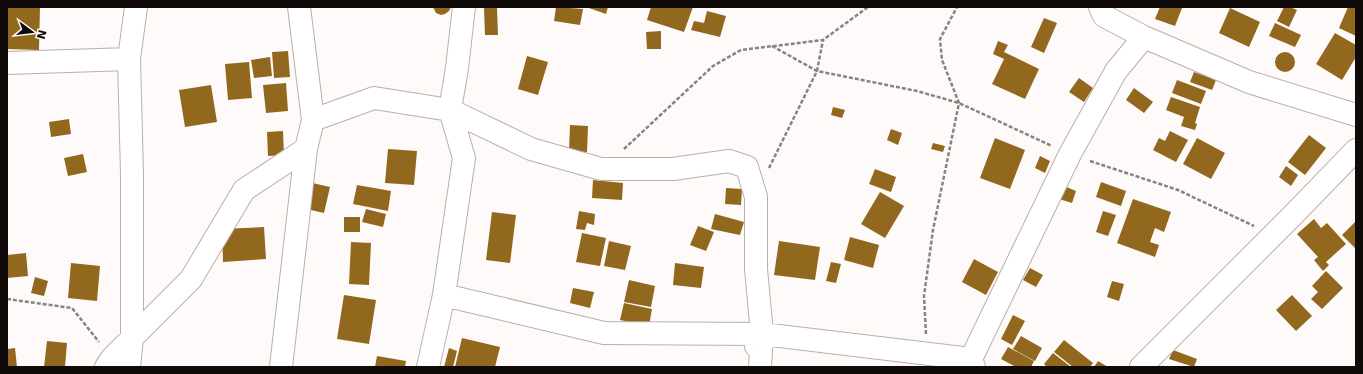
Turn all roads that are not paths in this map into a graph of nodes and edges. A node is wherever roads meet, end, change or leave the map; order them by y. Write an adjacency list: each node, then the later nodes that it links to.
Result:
1 (136, 7): 6 (street)
2 (299, 7): 10 (street)
3 (464, 7): 8 (street)
4 (1100, 7): 5 (street)
5 (1144, 37): 9 (street); 16 (street)
6 (129, 59): 7 (street); 15 (street)
7 (7, 63)
8 (450, 110): 10 (street); 13 (street); 14 (street)
9 (1356, 115)
10 (313, 120): 11 (street)
11 (306, 149): 15 (street); 18 (street)
12 (1356, 150): 22 (street)
13 (444, 295): 14 (street); 19 (street)
14 (762, 334): 16 (street); 20 (street); 21 (street)
15 (132, 338): 17 (street)
16 (973, 363)
17 (115, 364)
18 (281, 367)
19 (428, 367)
20 (745, 367)
21 (760, 367)
22 (1141, 367)

